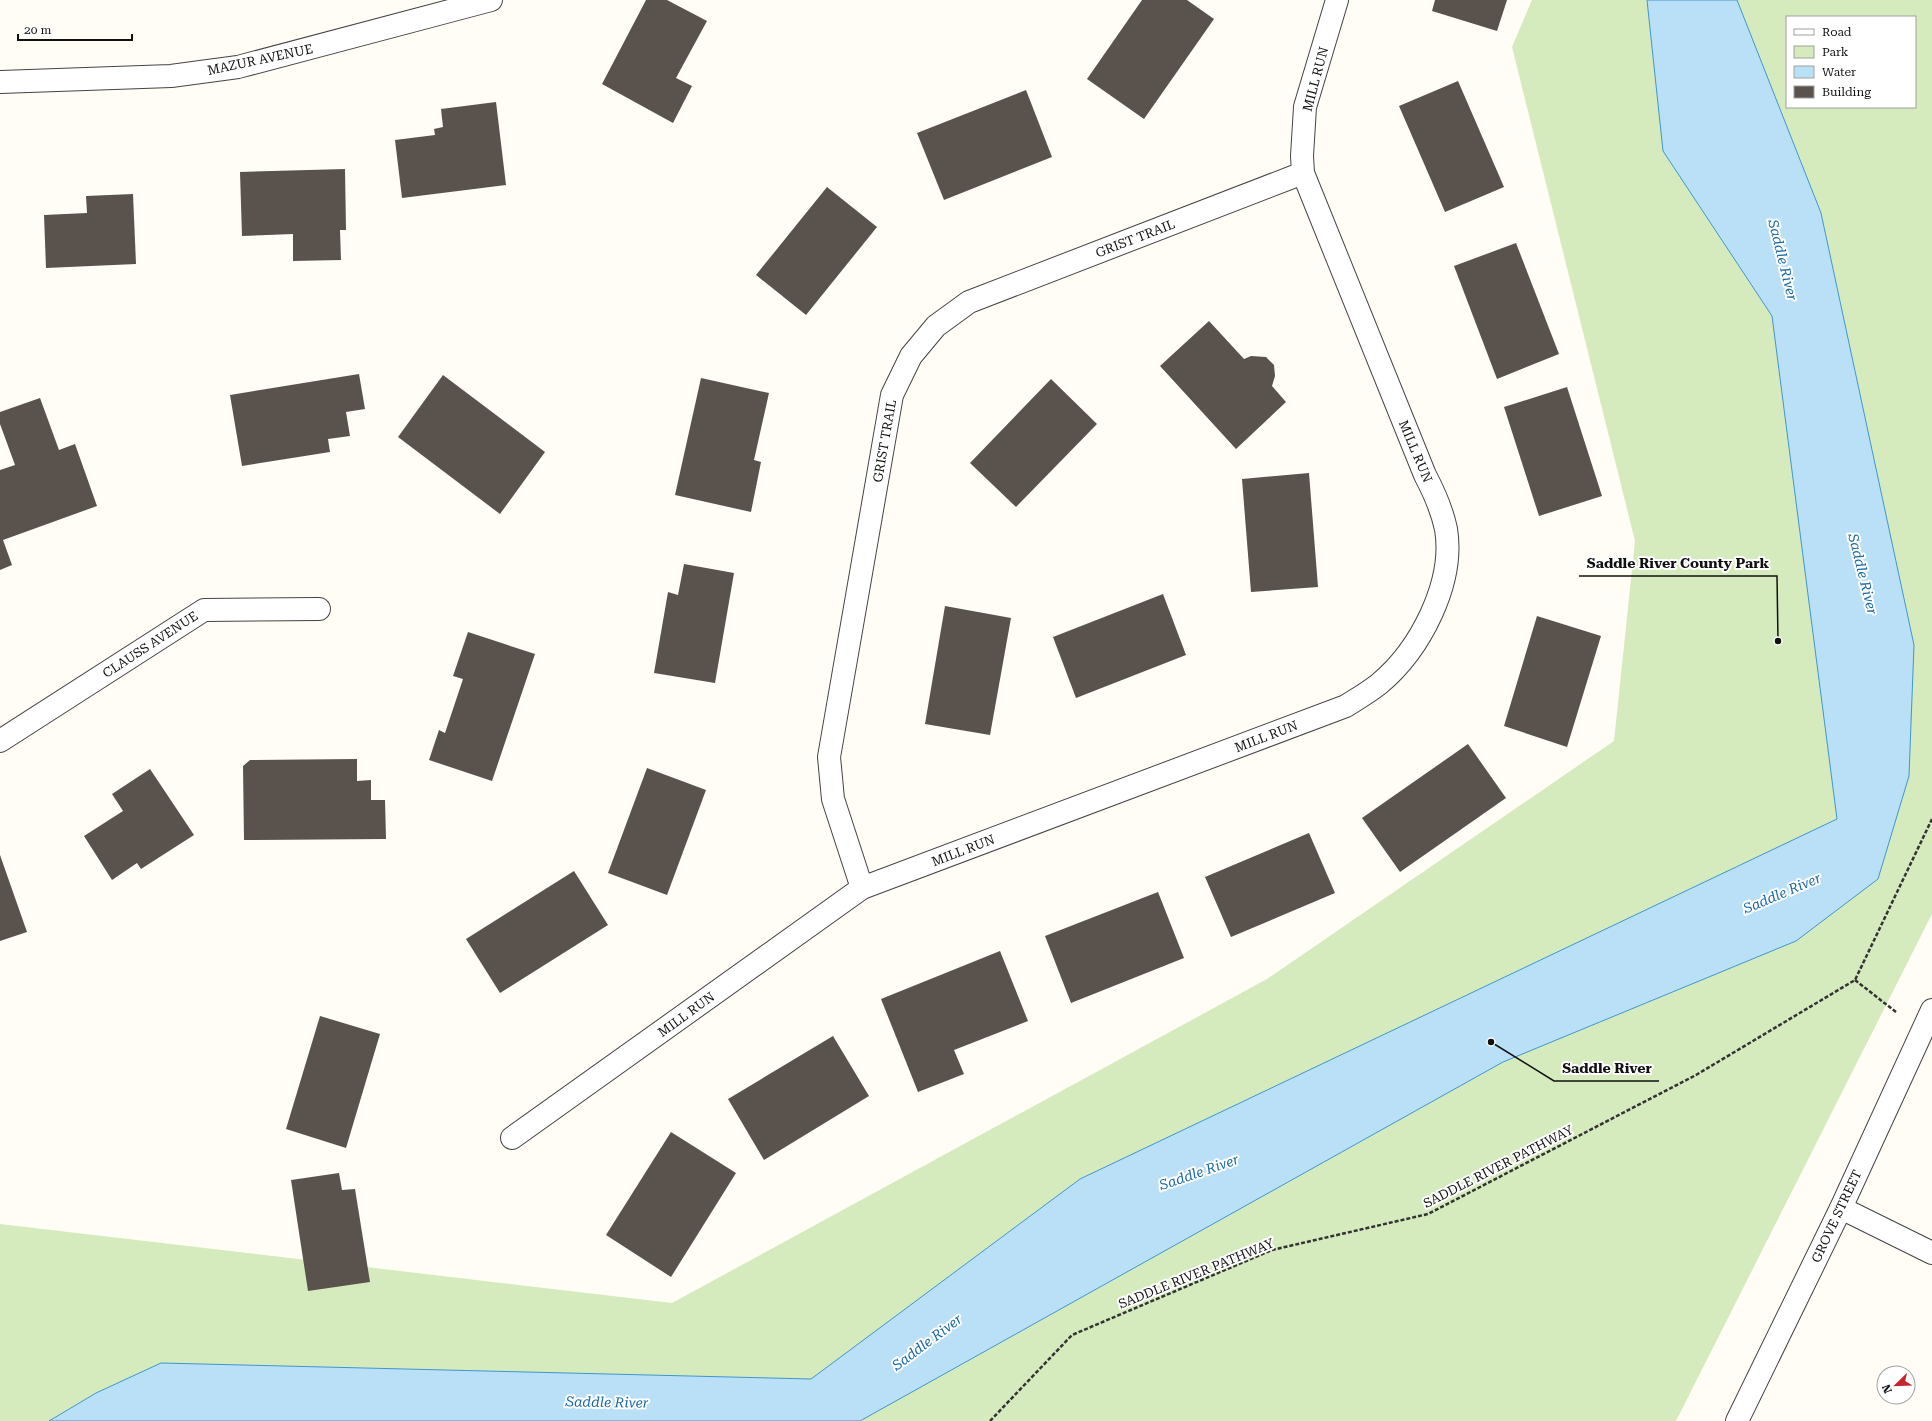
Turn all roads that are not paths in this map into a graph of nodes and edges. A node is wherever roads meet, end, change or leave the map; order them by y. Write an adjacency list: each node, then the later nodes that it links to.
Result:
1 (491, 0): 3 (street, MAZUR AVENUE)
2 (1337, 0): 4 (street, MILL RUN)
3 (0, 82)
4 (1303, 173): 7 (street, GRIST TRAIL); 7 (street, MILL RUN)
5 (319, 609): 6 (street, CLAUSS AVENUE)
6 (0, 741)
7 (862, 888): 9 (street, MILL RUN)
8 (1932, 1010): 10 (street, GROVE STREET)
9 (512, 1138)
10 (1841, 1208): 11 (street); 12 (street, GROVE STREET)
11 (1932, 1253)
12 (1737, 1421)

